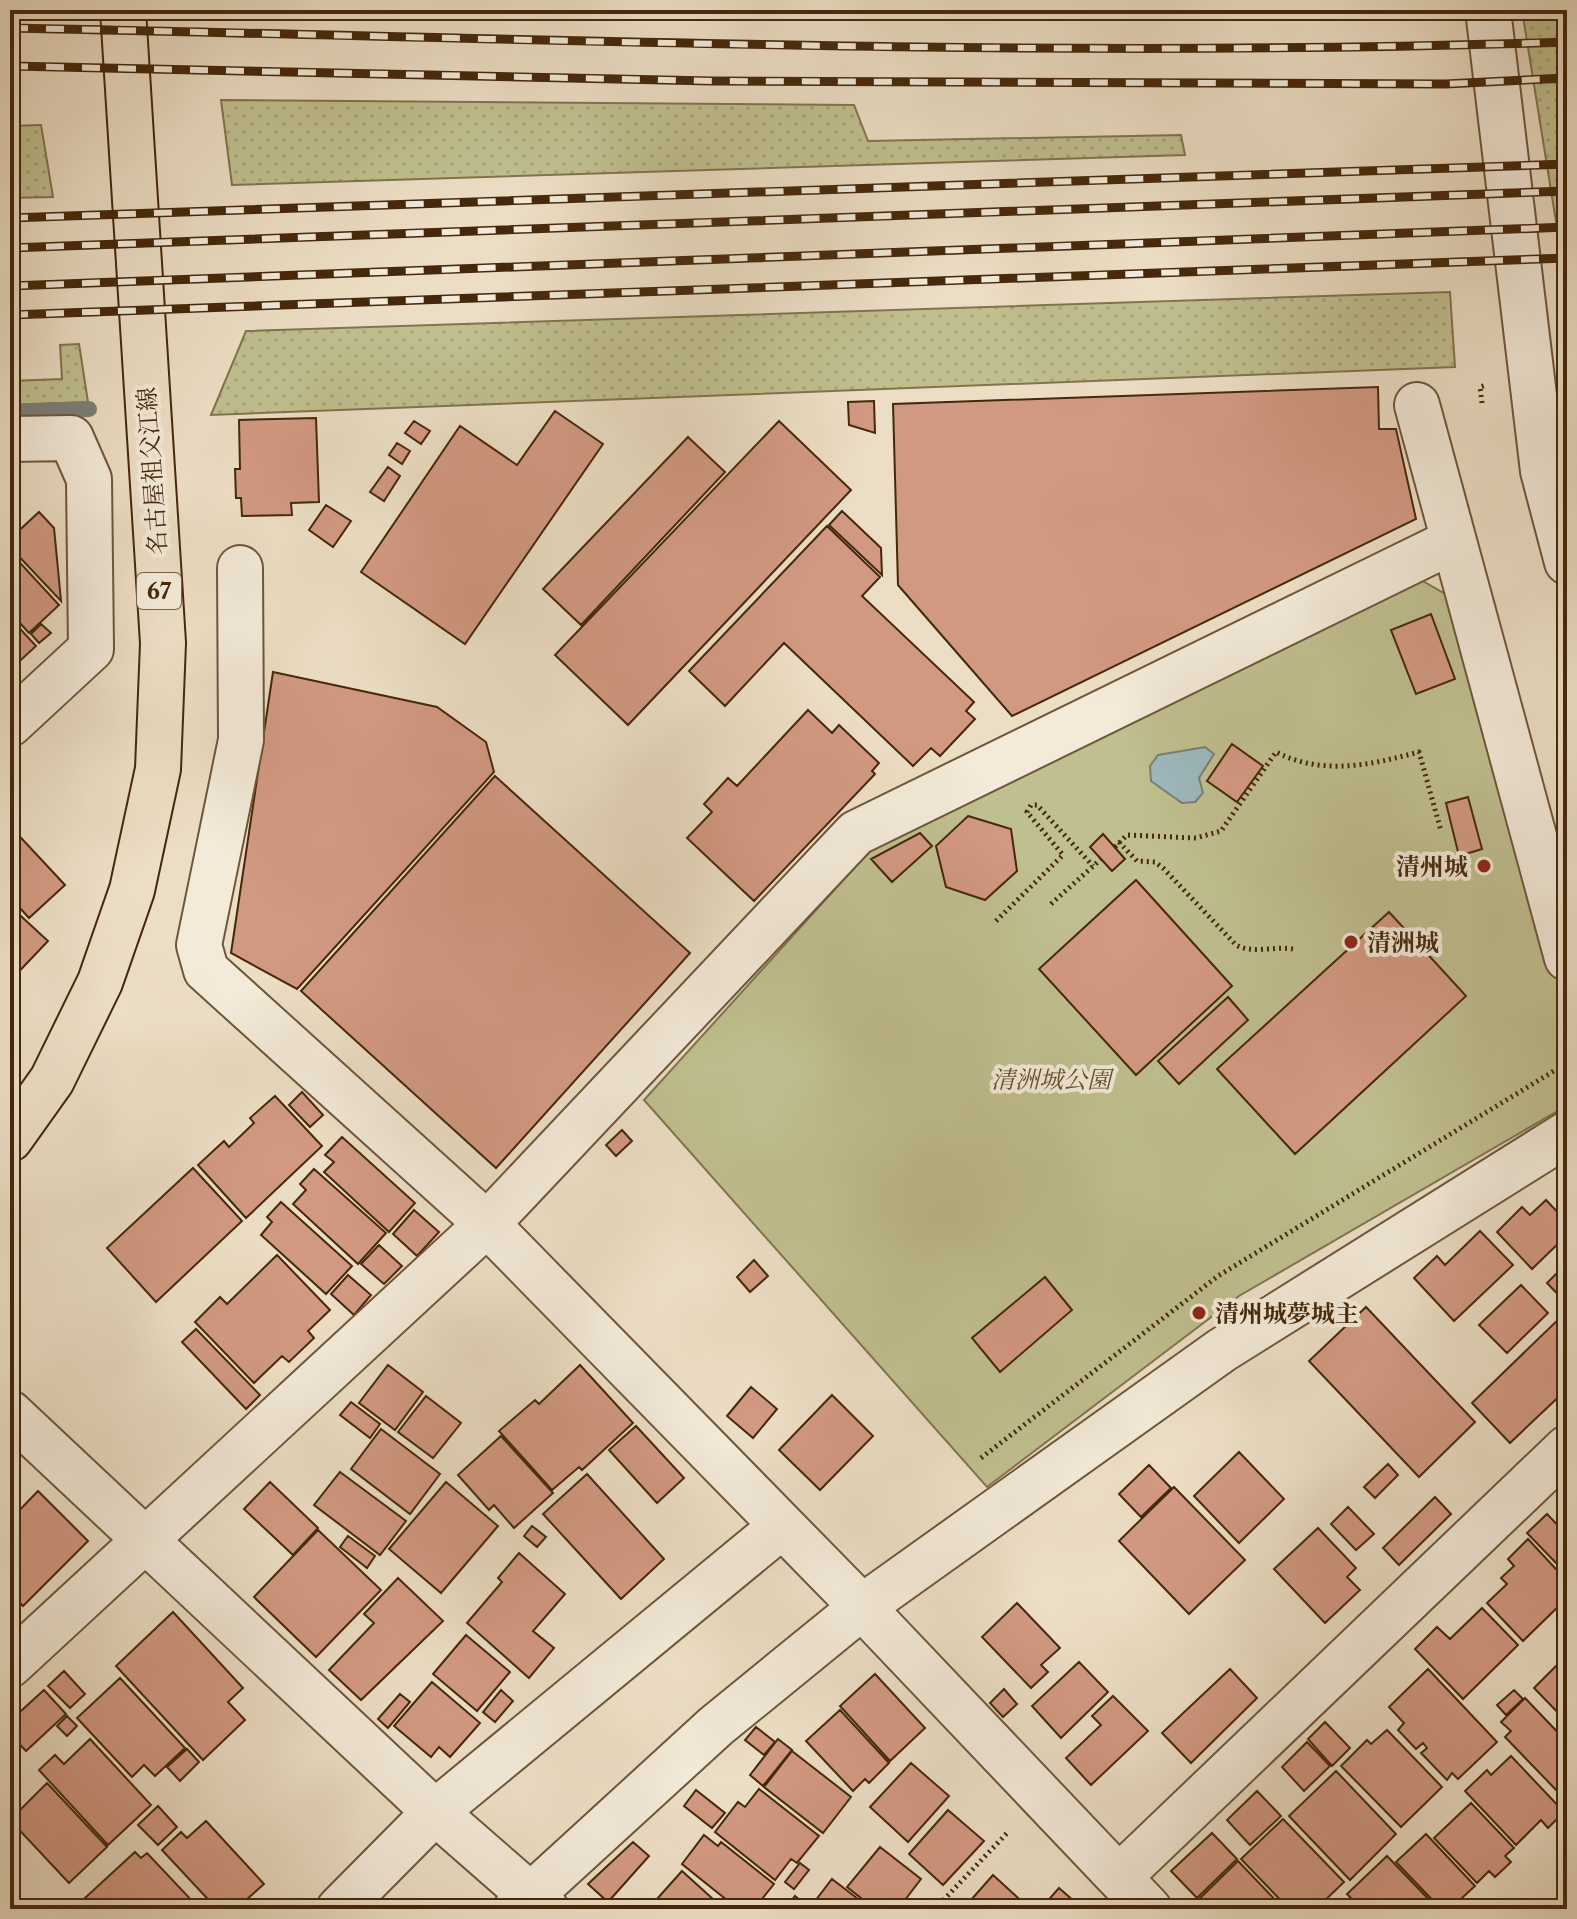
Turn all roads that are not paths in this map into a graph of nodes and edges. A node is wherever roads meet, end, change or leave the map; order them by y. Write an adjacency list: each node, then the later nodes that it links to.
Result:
1 (123, 10): 11 (main road, 名古屋祖父江線 / 67)
2 (1488, 10): 6 (street)
3 (1417, 405): 5 (street)
4 (10, 439): 8 (street)
5 (1453, 541): 9 (street); 12 (street)
6 (1567, 562)
7 (240, 568): 12 (street)
8 (10, 724)
9 (1567, 958)
10 (1567, 1134): 17 (street)
11 (10, 1139)
12 (487, 1224): 15 (street); 16 (street)
13 (10, 1413): 16 (street)
14 (1567, 1448): 20 (street)
15 (782, 1526): 17 (street); 19 (street)
16 (145, 1540): 18 (street); 19 (street)
17 (862, 1607): 20 (street); 21 (street)
18 (10, 1665)
19 (435, 1812): 21 (street); 22 (street)
20 (1119, 1877): 23 (street)
21 (531, 1904)
22 (339, 1909)
23 (1149, 1909)

